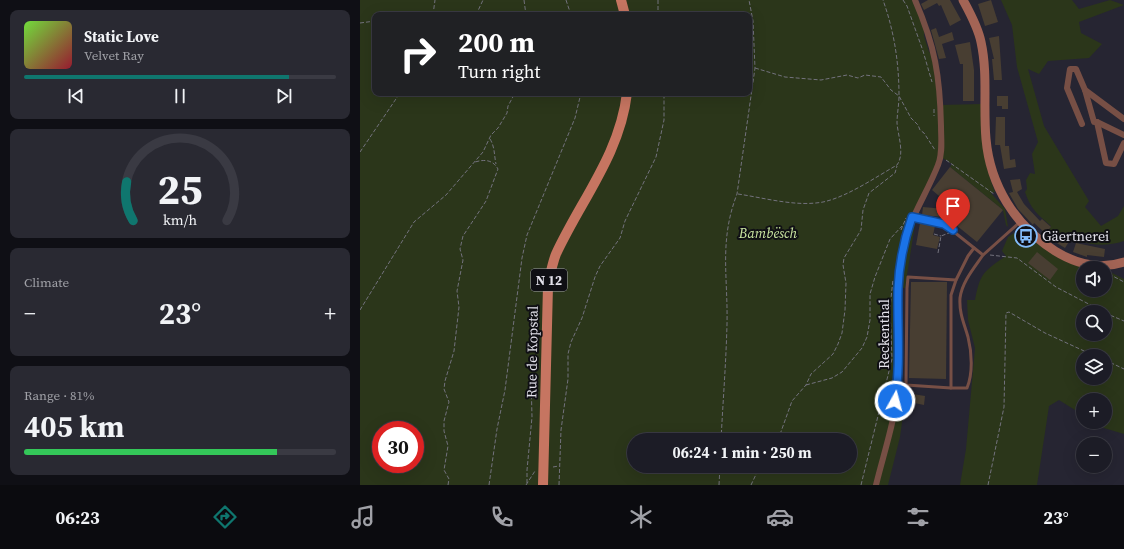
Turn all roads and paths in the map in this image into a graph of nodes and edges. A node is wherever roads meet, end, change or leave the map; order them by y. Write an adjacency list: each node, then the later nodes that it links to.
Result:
1 (435, 0): 12 (path)
2 (483, 0): 13 (path)
3 (524, 0): 14 (path)
4 (566, 0): 15 (path)
5 (621, 0): 16 (main road)
6 (658, 0): 17 (path)
7 (749, 0): 18 (path)
8 (883, 0): 32 (path)
9 (903, 0): 23 (path)
10 (915, 0): 43 (street, Reckenthal)
11 (963, 0): 48 (main road)
12 (433, 12)
13 (477, 12)
14 (526, 12)
15 (570, 12)
16 (624, 12)
17 (658, 12)
18 (751, 12)
19 (752, 16): 22 (path)
20 (372, 21): 21 (path)
21 (360, 23)
22 (755, 68): 24 (path); 32 (path)
23 (933, 88)
24 (752, 89)
25 (1084, 90): 35 (street); 36 (street); 37 (street)
26 (398, 96): 42 (path)
27 (513, 96): 39 (path)
28 (580, 96): 86 (path)
29 (627, 96): 81 (main road, Rue de Kopstal / N 12)
30 (664, 96): 80 (path)
31 (751, 96): 47 (path)
32 (899, 96): 40 (path); 46 (path)
33 (935, 105): 34 (path)
34 (934, 116)
35 (1124, 119)
36 (1095, 122): 38 (street); 41 (street)
37 (1082, 124)
38 (1124, 135)
39 (489, 138): 44 (path); 45 (path)
40 (935, 143)
41 (1124, 143)
42 (360, 152)
43 (940, 156): 48 (path); 49 (street, Reckenthal)
44 (475, 162): 45 (path); 65 (path)
45 (496, 165): 85 (path)
46 (897, 165): 47 (path); 73 (path)
47 (737, 194): 77 (path)
48 (1002, 196): 50 (main road)
49 (912, 217): 52 (lane); 62 (street, Reckenthal)
50 (1020, 222): 57 (lane); 58 (main road)
51 (902, 226): 73 (path)
52 (953, 230): 54 (path); 55 (lane)
53 (934, 234): 54 (path)
54 (941, 236): 56 (path)
55 (974, 248): 57 (lane); 60 (lane)
56 (938, 253)
57 (983, 255): 64 (path); 76 (lane)
58 (1124, 262)
59 (1112, 276): 61 (path)
60 (956, 280): 63 (lane); 76 (lane)
61 (1124, 282)
62 (898, 302): 63 (lane); 74 (street, Reckenthal)
63 (907, 302): 75 (lane)
64 (1091, 305)
65 (360, 310)
66 (1112, 316): 67 (path)
67 (1124, 321)
68 (1080, 349): 93 (path)
69 (892, 358): 91 (path)
70 (1112, 363): 71 (path)
71 (1124, 368)
72 (531, 378): 84 (path)
73 (806, 385): 78 (path)
74 (898, 385): 75 (lane); 92 (street, Reckenthal)
75 (906, 385): 76 (lane)
76 (951, 388)
77 (721, 433)
78 (781, 433)
79 (554, 466): 80 (path)
80 (560, 466): 88 (path)
81 (544, 468): 84 (path); 87 (main road, Rue de Kopstal / N 12)
82 (720, 473): 89 (path)
83 (757, 473): 90 (path)
84 (527, 484)
85 (448, 485)
86 (489, 485)
87 (543, 485)
88 (559, 485)
89 (719, 485)
90 (751, 485)
91 (861, 485)
92 (876, 485)
93 (988, 485)

